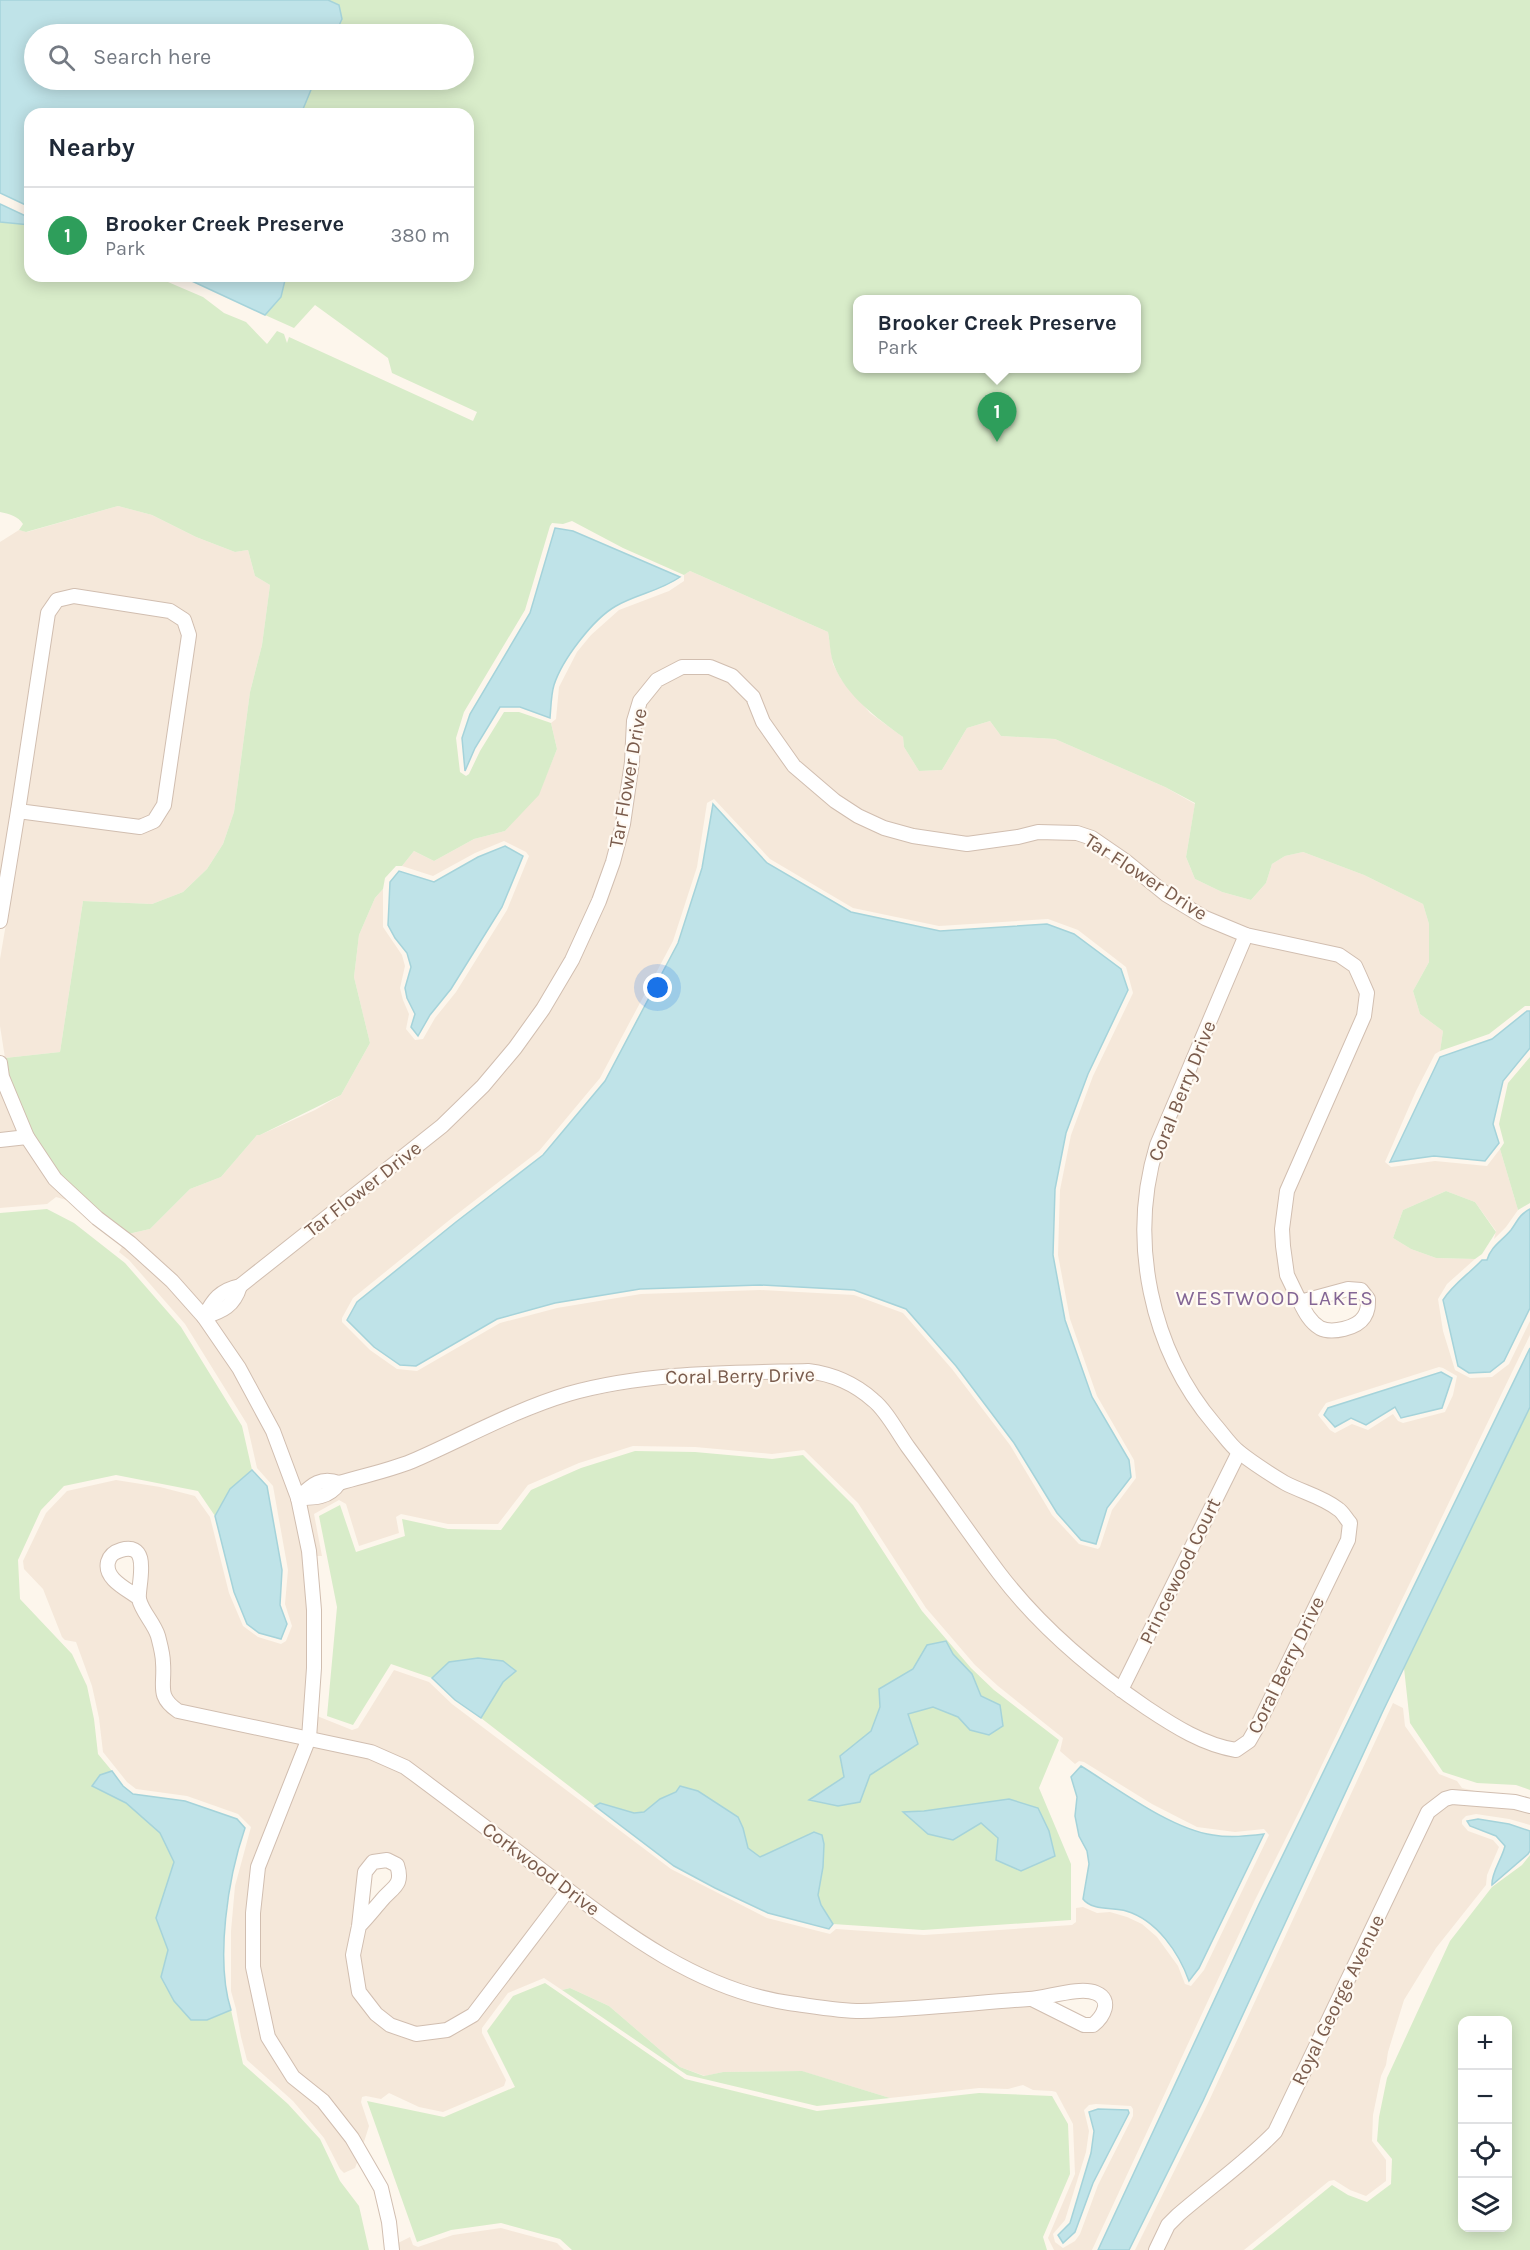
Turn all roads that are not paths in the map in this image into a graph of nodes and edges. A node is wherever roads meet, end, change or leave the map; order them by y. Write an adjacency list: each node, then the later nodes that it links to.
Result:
1 (18, 811): 1 (street); 2 (street)
2 (0, 921)
3 (1246, 935): 7 (street, Tar Flower Drive); 8 (street, Tar Flower Drive); 9 (street, Coral Berry Drive)
4 (0, 1063): 5 (street)
5 (27, 1137): 6 (street); 8 (street)
6 (0, 1140)
7 (1300, 1302): 7 (street, Tar Flower Drive)
8 (204, 1317): 10 (street)
9 (1239, 1452): 12 (street, Princewood Court); 12 (street, Coral Berry Drive)
10 (298, 1498): 12 (street, Coral Berry Drive); 13 (street)
11 (139, 1598): 13 (street, Corkwood Drive)
12 (1121, 1690)
13 (309, 1738): 15 (street, Corkwood Drive); 18 (street)
14 (1530, 1806): 19 (street, Royal George Avenue)
15 (568, 1890): 16 (street); 17 (street, Corkwood Drive)
16 (359, 1926)
17 (1032, 1999): 17 (street, Corkwood Drive)
18 (392, 2250)
19 (1156, 2250)

